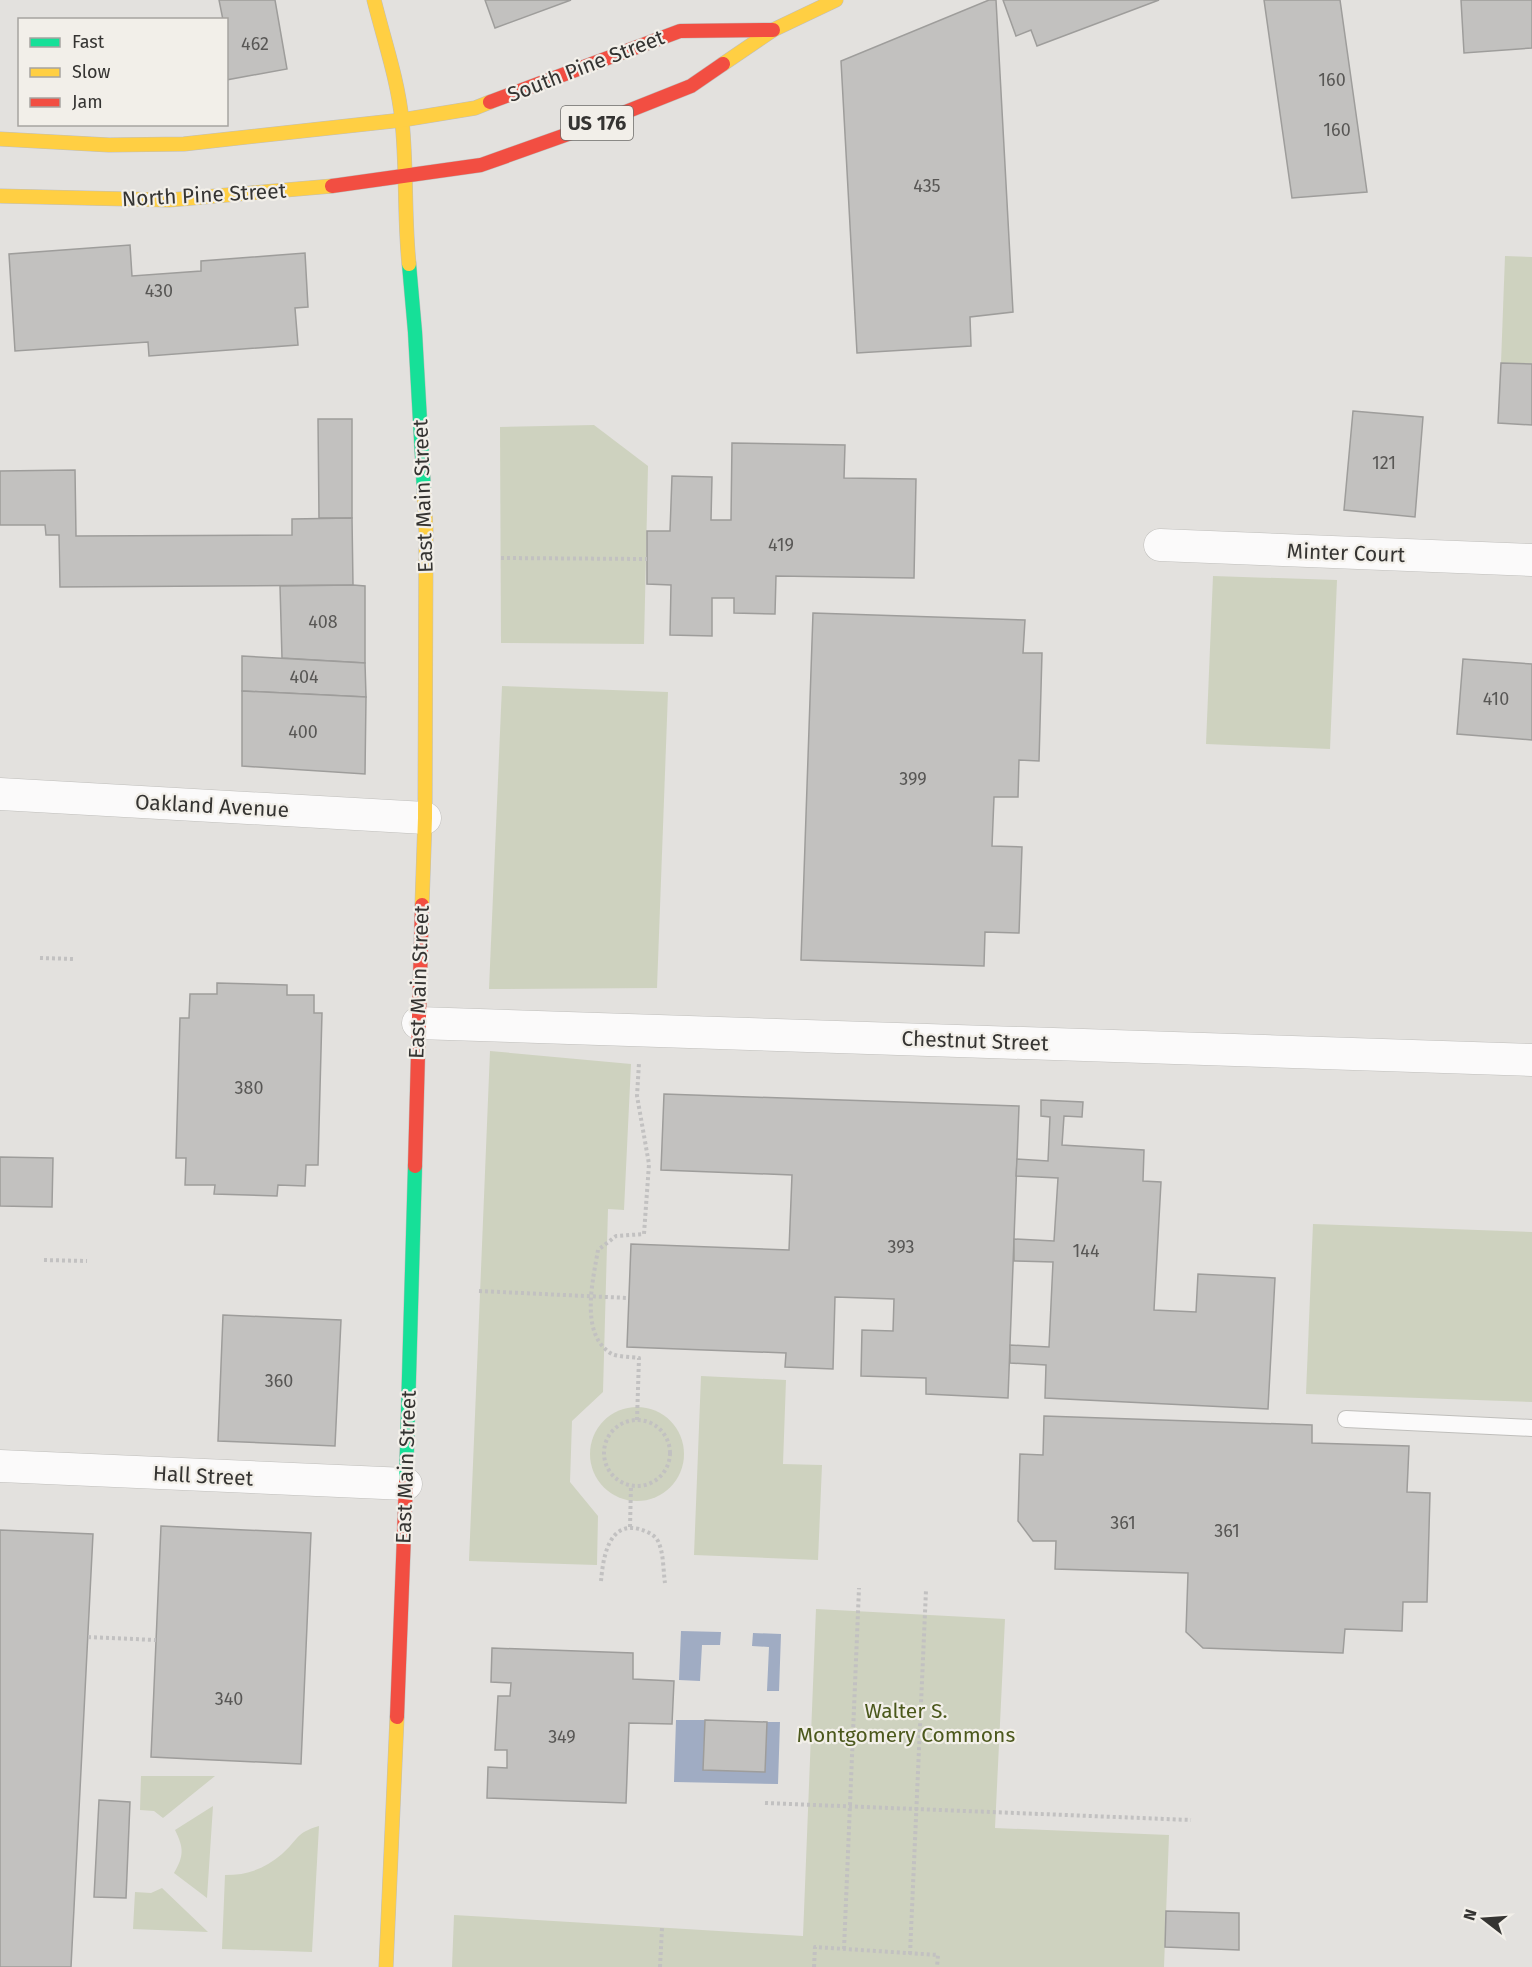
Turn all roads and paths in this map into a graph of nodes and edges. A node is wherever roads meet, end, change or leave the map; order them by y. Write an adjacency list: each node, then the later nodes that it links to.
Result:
1 (374, 0): 4 (main road, East Main Street)
2 (836, 0): 3 (main road, South Pine Street / US 176)
3 (773, 30): 4 (main road, South Pine Street / US 176); 6 (main road, South Pine Street / US 176)
4 (402, 120): 5 (main road, US 176); 6 (main road, East Main Street)
5 (0, 139)
6 (406, 176): 7 (main road, North Pine Street); 13 (main road, East Main Street)
7 (0, 196)
8 (1160, 545): 11 (street, Minter Court)
9 (501, 558): 10 (path)
10 (646, 559)
11 (1532, 560)
12 (0, 794): 13 (street, Oakland Avenue)
13 (424, 818): 16 (main road, East Main Street)
14 (40, 958): 15 (path)
15 (74, 959)
16 (418, 1023): 18 (street, Chestnut Street); 28 (main road, East Main Street)
17 (639, 1057): 22 (path)
18 (1532, 1060)
19 (44, 1260): 20 (path)
20 (87, 1262)
21 (479, 1291): 22 (path)
22 (590, 1297): 23 (path); 25 (path)
23 (628, 1298)
24 (1346, 1419): 26 (lane)
25 (637, 1420): 29 (path); 29 (path)
26 (1532, 1428)
27 (0, 1466): 28 (street, Hall Street)
28 (406, 1484): 44 (main road, East Main Street)
29 (631, 1486): 30 (path)
30 (630, 1527): 31 (path); 32 (path)
31 (601, 1581)
32 (665, 1583)
33 (859, 1588): 38 (path)
34 (926, 1590): 39 (path)
35 (88, 1637): 36 (path)
36 (156, 1640)
37 (765, 1803): 38 (path)
38 (850, 1805): 39 (path); 42 (path)
39 (916, 1808): 40 (path); 43 (path)
40 (1191, 1820)
41 (662, 1928): 45 (path)
42 (844, 1949): 43 (path); 46 (path)
43 (910, 1954): 47 (path)
44 (386, 1967)
45 (660, 1967)
46 (814, 1967)
47 (937, 1967)

